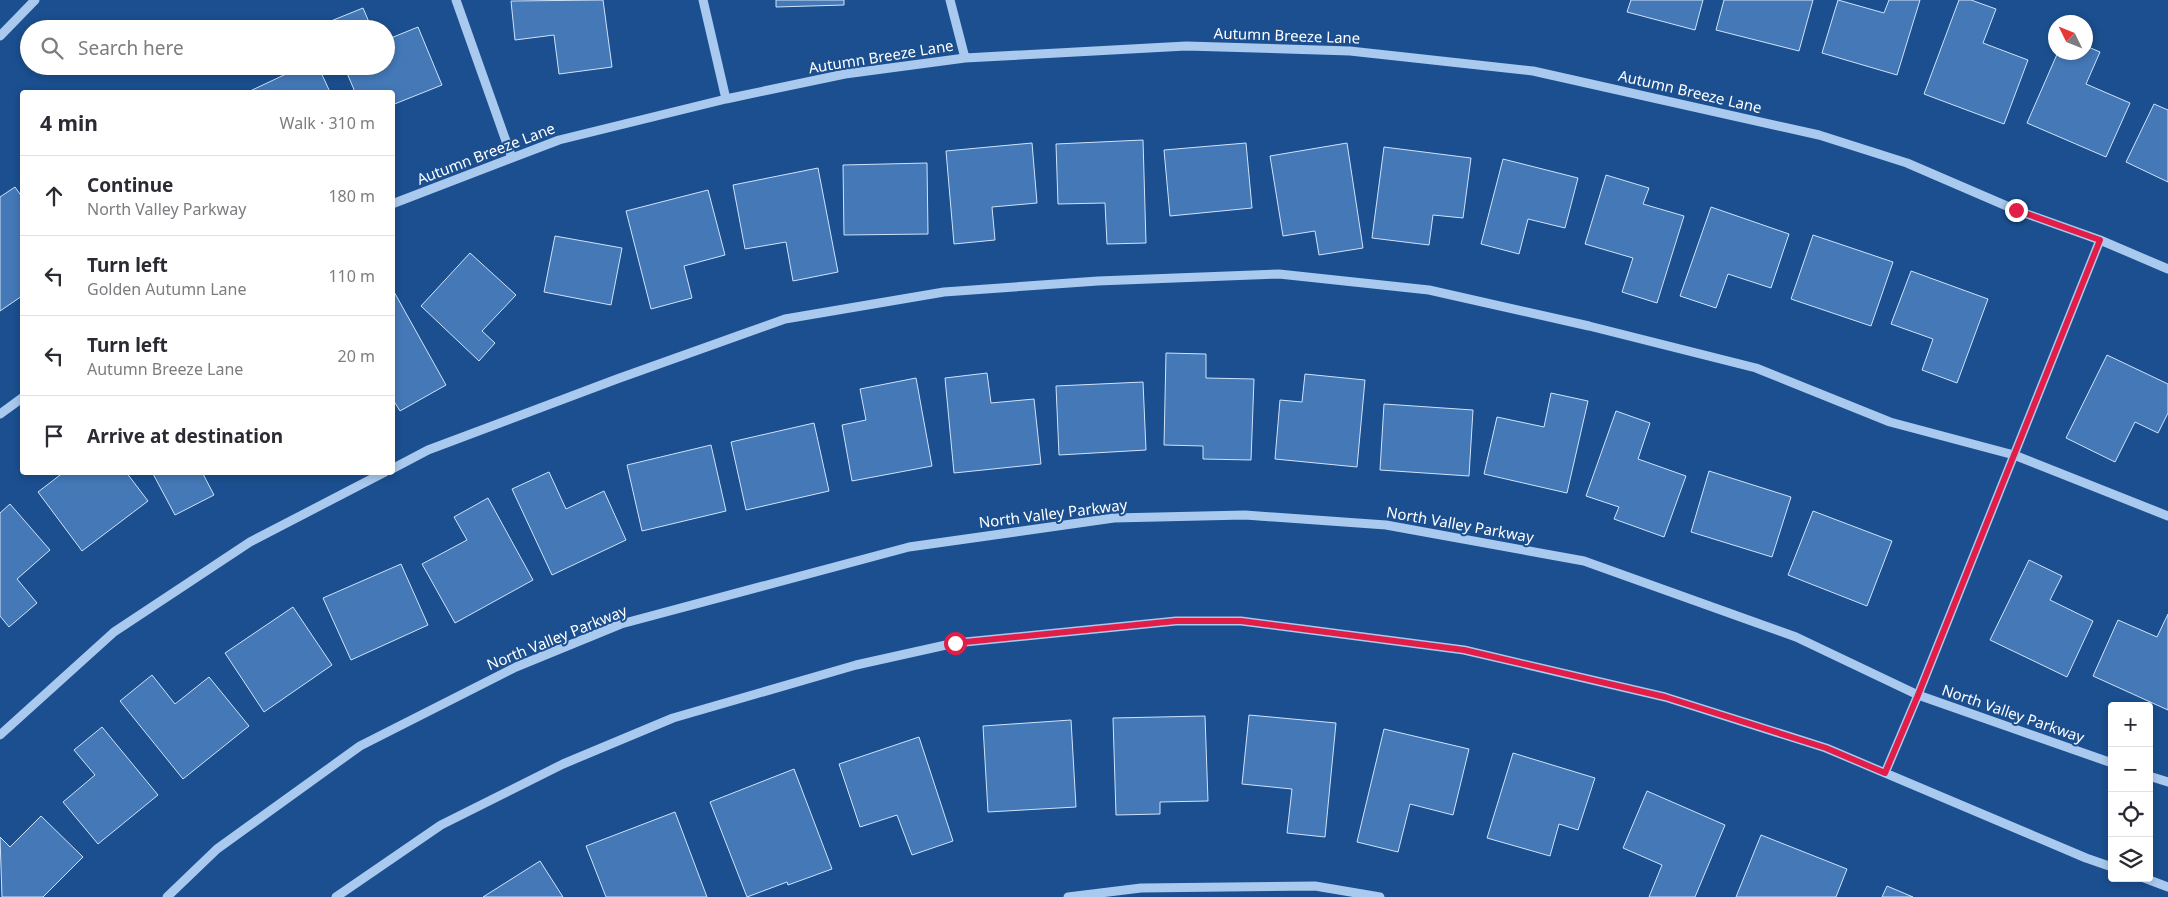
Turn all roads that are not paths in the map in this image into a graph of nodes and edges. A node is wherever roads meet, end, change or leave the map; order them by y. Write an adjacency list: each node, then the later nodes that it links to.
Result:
1 (35, 0): 5 (street)
2 (456, 0): 8 (street)
3 (703, 0): 7 (street)
4 (950, 0): 6 (street)
5 (0, 36)
6 (965, 58): 7 (street, Autumn Breeze Lane); 10 (street, Autumn Breeze Lane)
7 (726, 99): 8 (street, Autumn Breeze Lane)
8 (512, 158): 9 (street, Autumn Breeze Lane)
9 (395, 203)
10 (2100, 240): 11 (street, Autumn Breeze Lane); 14 (street)
11 (2168, 270)
12 (20, 399): 13 (street)
13 (0, 414)
14 (2014, 455): 15 (street); 17 (street); 18 (street)
15 (395, 466)
16 (379, 475): 19 (street)
17 (2168, 516)
18 (1918, 695): 20 (street, North Valley Parkway); 21 (street); 27 (street, North Valley Parkway)
19 (0, 735)
20 (2108, 762)
21 (1885, 773): 24 (street); 28 (street)
22 (2153, 777): 23 (street)
23 (2168, 782)
24 (2108, 866)
25 (2153, 881): 26 (street)
26 (2168, 887)
27 (167, 897)
28 (336, 897)
29 (1068, 897): 30 (street)
30 (1380, 897)

